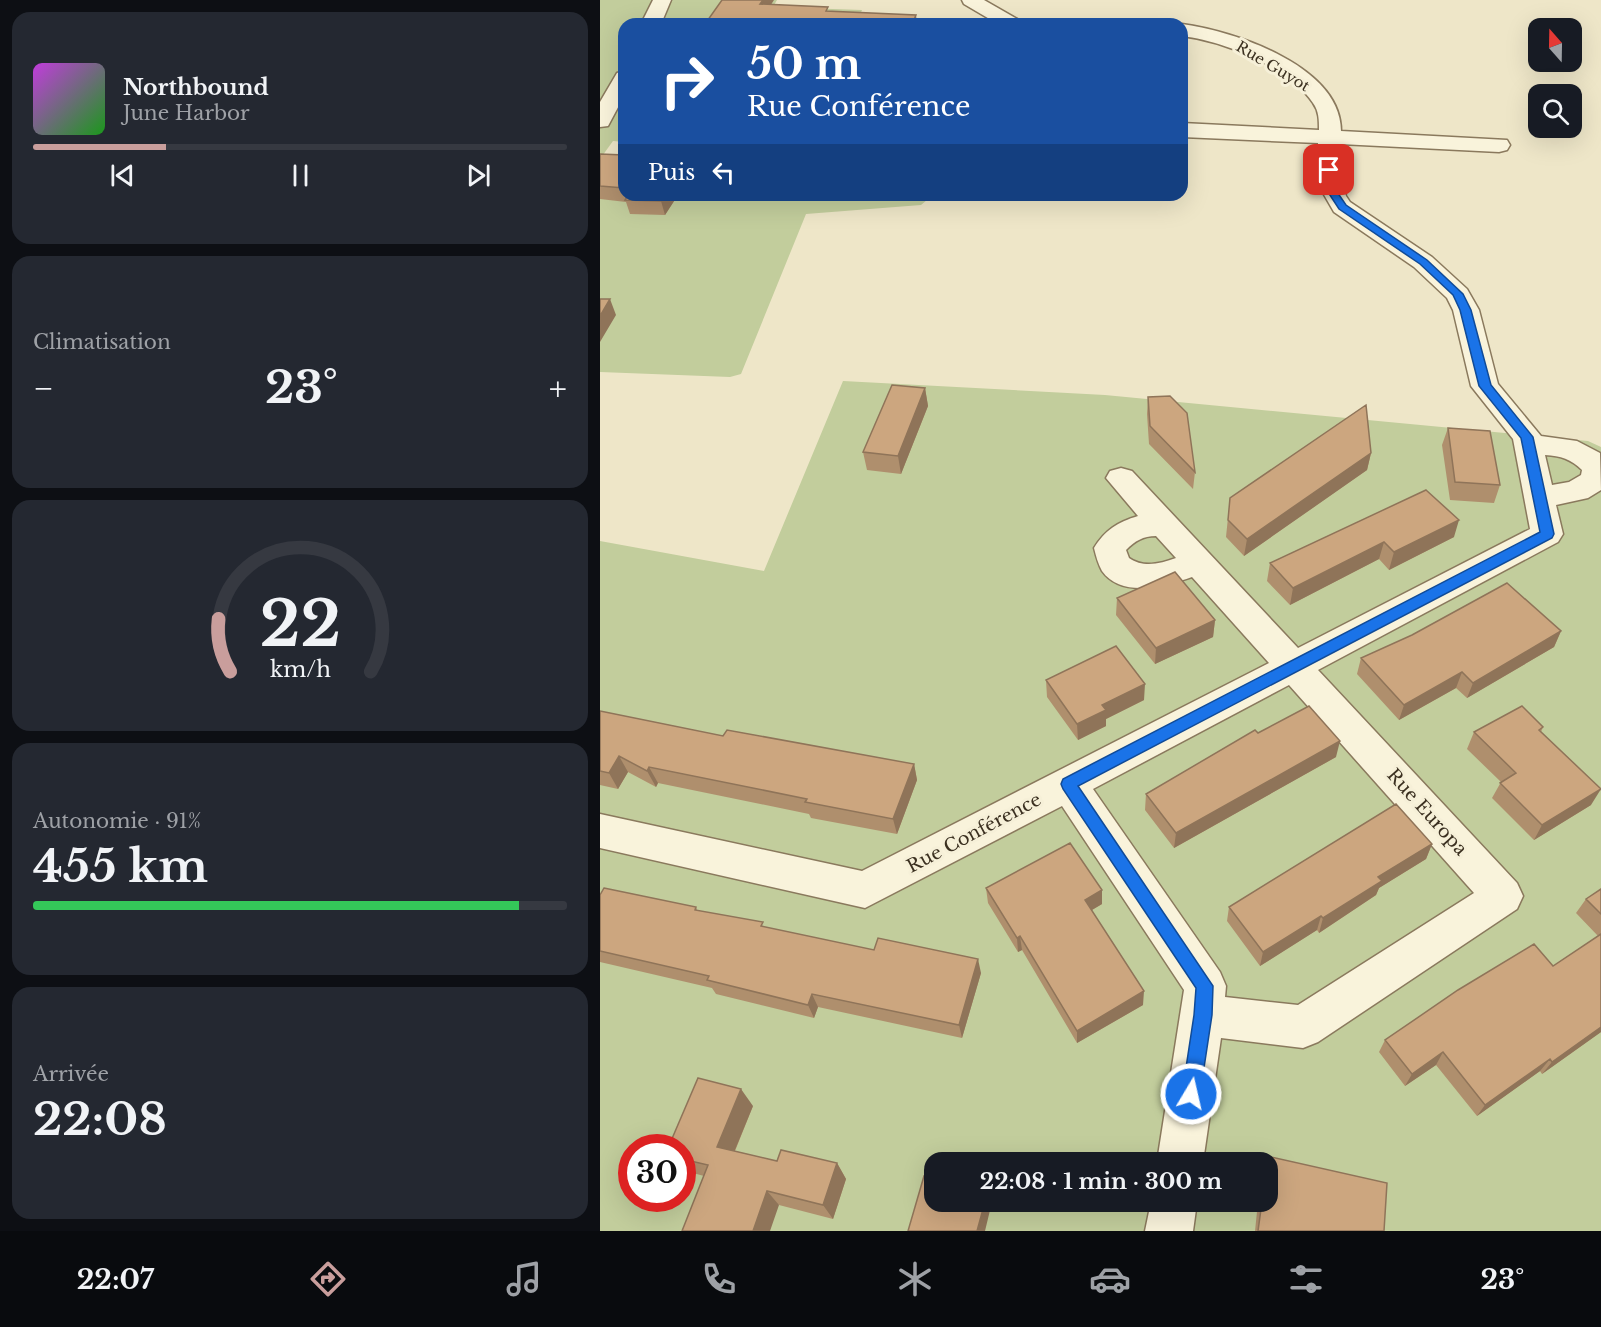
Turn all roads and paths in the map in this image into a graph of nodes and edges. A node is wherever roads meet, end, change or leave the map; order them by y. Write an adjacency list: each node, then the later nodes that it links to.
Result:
1 (662, 0): 3 (street)
2 (971, 0): 4 (street)
3 (654, 18)
4 (1002, 18)
5 (1188, 31): 9 (street, Rue Guyot)
6 (618, 88): 7 (street)
7 (600, 121)
8 (1188, 130): 9 (street)
9 (1329, 137): 10 (street); 11 (street, Rue Conférence)
10 (1499, 145)
11 (1529, 444): 13 (street, Rue Conférence); 13 (street)
12 (1121, 478): 14 (street, Rue Europa)
13 (1540, 498): 16 (street, Rue Conférence)
14 (1165, 526): 15 (street, Rue Europa); 15 (street)
15 (1198, 562): 16 (street, Rue Europa)
16 (1294, 666): 17 (street, Rue Conférence); 19 (street, Rue Europa)
17 (1068, 784): 18 (street, Rue Conférence); 19 (street)
18 (600, 831)
19 (1203, 1015): 20 (street)
20 (1182, 1152)
21 (1172, 1212): 22 (street)
22 (1169, 1231)

